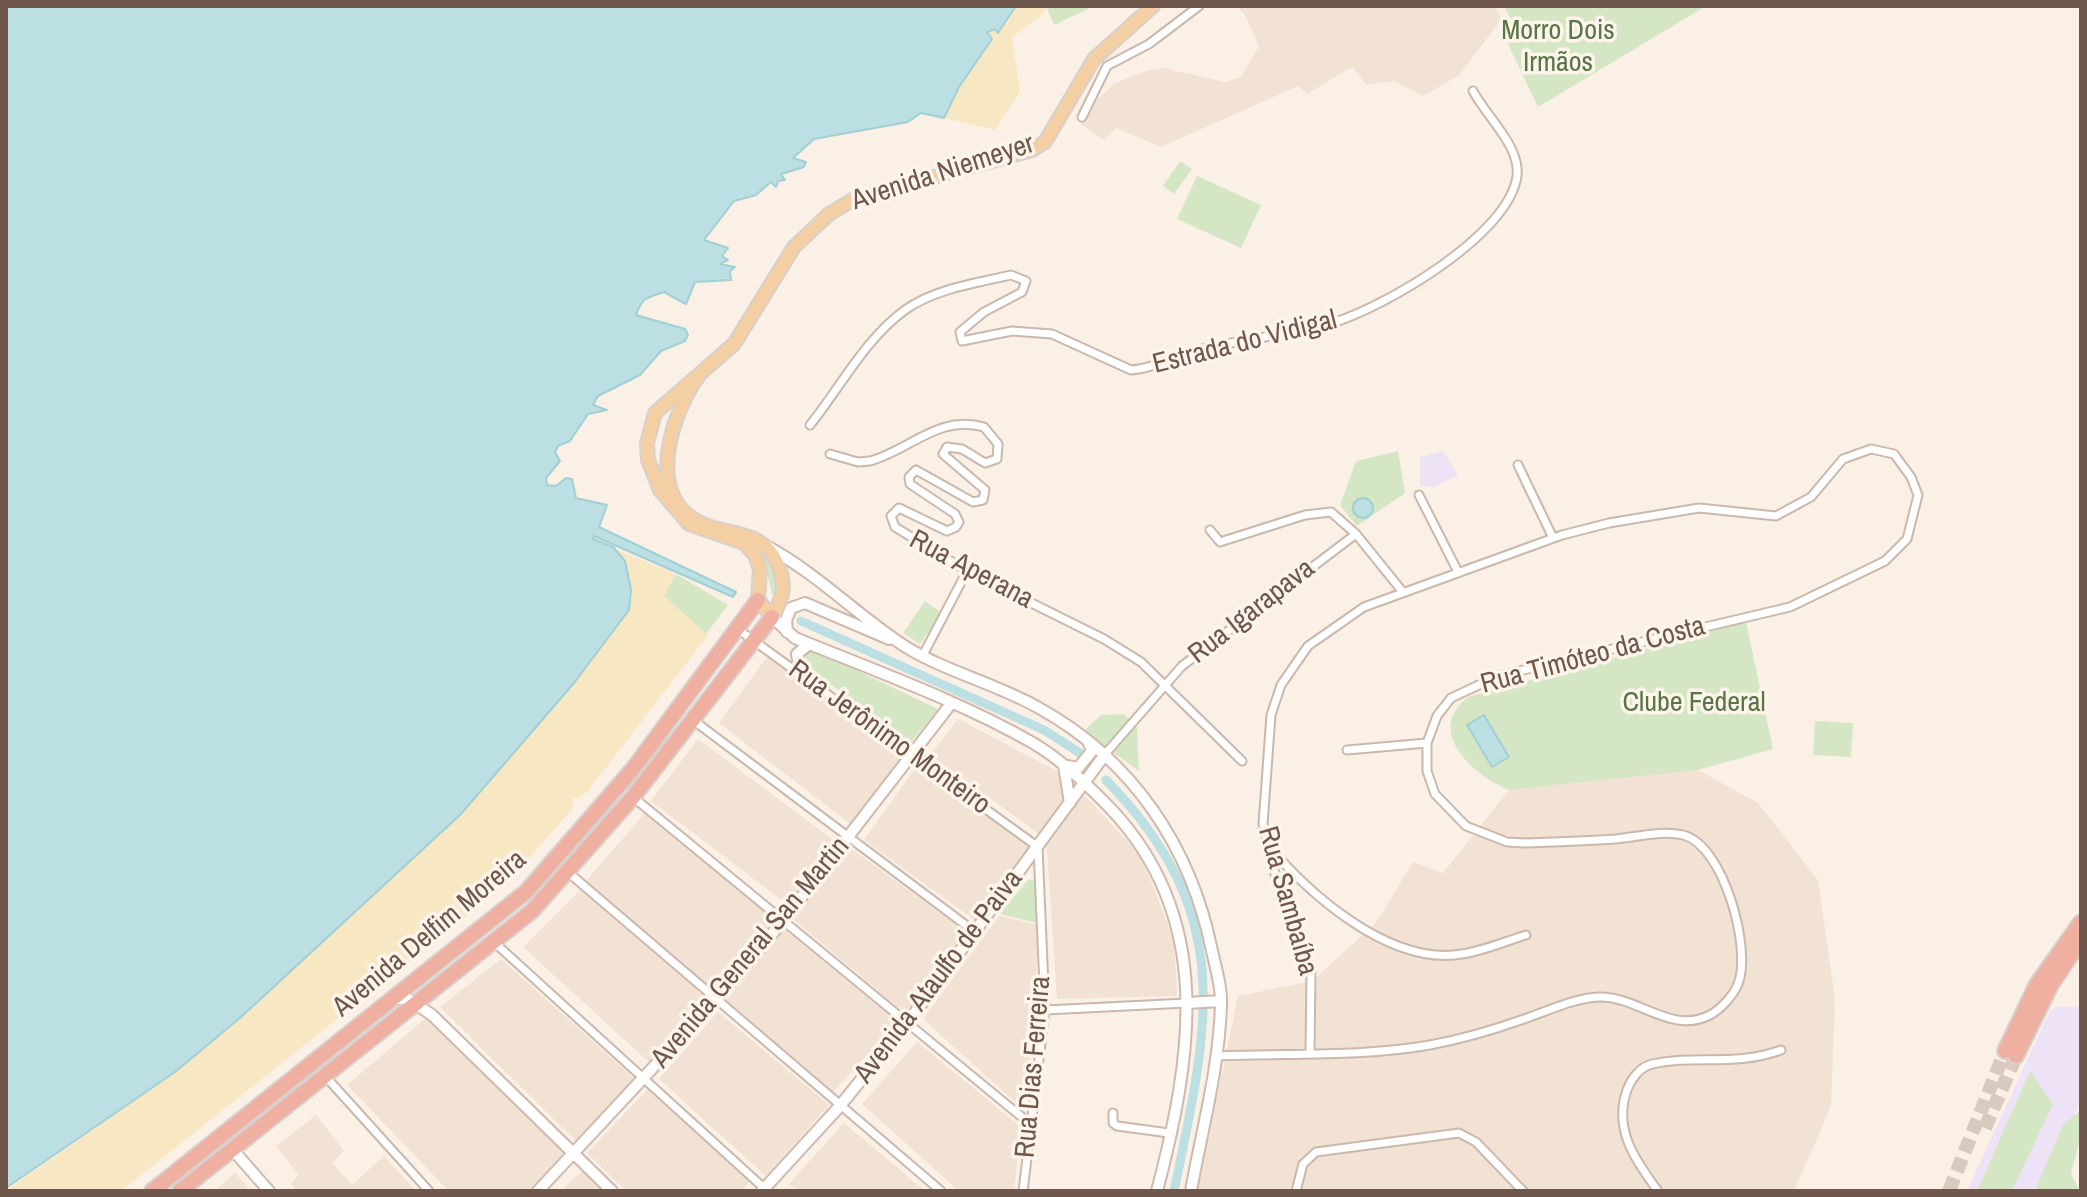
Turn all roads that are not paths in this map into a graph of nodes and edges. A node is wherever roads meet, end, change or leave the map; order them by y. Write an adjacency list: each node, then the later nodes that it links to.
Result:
1 (1153, 6): 5 (main road, Avenida Niemeyer)
2 (1199, 6): 4 (street)
3 (1473, 91): 7 (street, Estrada do Vidigal)
4 (1082, 117)
5 (700, 374): 6 (main road, Avenida Niemeyer); 8 (main road, Avenida Niemeyer)
6 (650, 425): 8 (main road); 19 (main road)
7 (810, 425)
8 (671, 432): 15 (main road, Avenida Niemeyer)
9 (830, 454): 16 (street, Rua Aperana)
10 (1518, 465): 14 (street)
11 (1419, 495): 17 (street)
12 (1210, 530): 13 (street)
13 (1356, 534): 18 (street); 28 (street, Rua Igarapava)
14 (1553, 538): 17 (street, Rua Sambaíba); 32 (street, Rua Timóteo da Costa)
15 (768, 547): 20 (main road, Avenida Delfim Moreira); 25 (main road)
16 (967, 571): 26 (street); 28 (street, Rua Aperana)
17 (1458, 572): 18 (street, Rua Sambaíba)
18 (1402, 591): 42 (street, Rua Sambaíba)
19 (758, 600): 20 (main road); 21 (highway, Avenida Delfim Moreira)
20 (772, 617): 22 (main road); 23 (highway, Avenida Delfim Moreira)
21 (739, 630): 23 (street, Rua Jerônimo Monteiro); 51 (highway, Avenida Delfim Moreira)
22 (787, 633): 24 (main road); 25 (main road)
23 (754, 639): 27 (street, Rua Jerônimo Monteiro); 30 (highway, Avenida Delfim Moreira)
24 (809, 644): 27 (main road); 29 (main road)
25 (906, 647): 26 (main road)
26 (923, 655): 31 (main road)
27 (801, 675): 35 (street, Rua Jerônimo Monteiro)
28 (1165, 684): 34 (street, Rua Igarapava); 36 (street, Rua Aperana)
29 (950, 705): 35 (main road, Avenida General San Martin); 37 (main road)
30 (693, 720): 39 (highway, Avenida Delfim Moreira); 41 (street)
31 (1087, 739): 34 (main road); 37 (main road)
32 (1427, 743): 33 (street); 59 (street)
33 (1347, 750)
34 (1106, 753): 38 (main road, Avenida Ataulfo de Paiva); 53 (main road)
35 (911, 755): 41 (main road, Avenida General San Martin); 43 (street, Rua Jerônimo Monteiro)
36 (1242, 761)
37 (1064, 766): 38 (main road); 40 (main road)
38 (1085, 782): 40 (main road, Avenida Ataulfo de Paiva); 54 (main road)
39 (633, 797): 44 (highway, Avenida Delfim Moreira); 45 (street)
40 (1070, 803): 43 (main road, Avenida Ataulfo de Paiva)
41 (848, 837): 45 (main road, Avenida General San Martin); 47 (street)
42 (1266, 844): 48 (street); 59 (street, Rua Sambaíba)
43 (1038, 847): 47 (main road, Avenida Ataulfo de Paiva); 56 (street, Rua Dias Ferreira)
44 (569, 873): 50 (highway, Avenida Delfim Moreira); 52 (street)
45 (783, 921): 52 (main road, Avenida General San Martin); 57 (street)
46 (2081, 922): 49 (highway)
47 (975, 932): 57 (main road, Avenida Ataulfo de Paiva)
48 (1526, 935)
49 (2081, 940)
50 (495, 943): 55 (highway, Avenida Delfim Moreira); 62 (street)
51 (395, 999): 55 (main road); 63 (highway, Avenida Delfim Moreira)
52 (716, 1000): 62 (main road, Avenida General San Martin); 64 (street)
53 (1221, 1001): 54 (main road); 60 (main road)
54 (1187, 1003): 56 (street); 67 (main road)
55 (418, 1004): 61 (highway, Avenida Delfim Moreira); 69 (main road)
56 (1045, 1010): 66 (street, Rua Dias Ferreira)
57 (908, 1022): 64 (main road, Avenida Ataulfo de Paiva); 66 (street)
58 (1781, 1050): 83 (street)
59 (1310, 1053): 60 (street)
60 (1218, 1056): 80 (main road)
61 (326, 1077): 68 (highway, Avenida Delfim Moreira); 74 (street)
62 (646, 1078): 69 (main road, Avenida General San Martin); 70 (street)
63 (287, 1085): 68 (highway); 71 (highway, Avenida Delfim Moreira)
64 (839, 1107): 70 (main road, Avenida Ataulfo de Paiva); 77 (street)
65 (1113, 1113): 67 (street)
66 (1029, 1123): 78 (street, Rua Dias Ferreira)
67 (1169, 1133): 79 (main road)
68 (233, 1150): 72 (highway, Avenida Delfim Moreira); 73 (main road)
69 (575, 1155): 75 (main road, Avenida General San Martin); 76 (main road)
70 (765, 1190)
71 (152, 1191)
72 (180, 1191)
73 (269, 1191)
74 (429, 1191)
75 (538, 1191)
76 (612, 1191)
77 (941, 1191)
78 (1023, 1191)
79 (1157, 1191)
80 (1191, 1191)
81 (1296, 1191): 82 (street)
82 (1523, 1191)
83 (1658, 1191)

